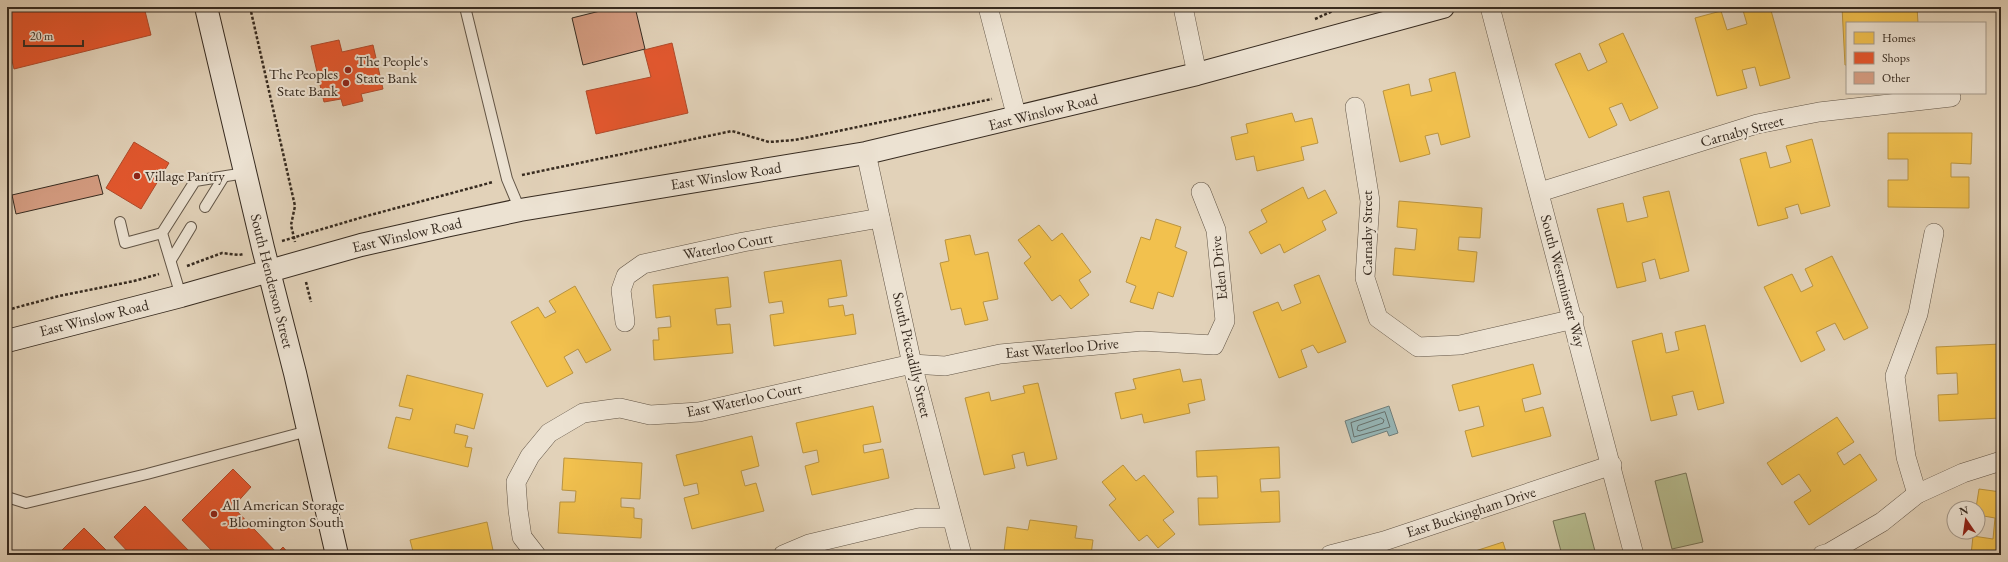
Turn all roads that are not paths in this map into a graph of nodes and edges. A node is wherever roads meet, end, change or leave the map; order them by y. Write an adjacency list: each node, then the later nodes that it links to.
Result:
1 (206, 7): 12 (main road, South Henderson Street)
2 (465, 7): 17 (lane)
3 (988, 7): 10 (street)
4 (1183, 7): 7 (street)
5 (1443, 7): 7 (main road, East Winslow Road)
6 (1490, 7): 15 (street, South Westminster Way)
7 (1197, 74): 10 (main road, East Winslow Road)
8 (1951, 97): 15 (street, Carnaby Street)
9 (1355, 107): 26 (street, Carnaby Street)
10 (1017, 118): 11 (main road, East Winslow Road)
11 (866, 153): 17 (main road, East Winslow Road); 18 (street, South Piccadilly Street)
12 (245, 173): 13 (lane); 24 (main road, South Henderson Street)
13 (223, 178): 16 (lane); 21 (lane)
14 (1201, 192): 29 (street, Eden Drive)
15 (1540, 192): 26 (street, South Westminster Way)
16 (205, 207)
17 (520, 210): 24 (main road, East Winslow Road)
18 (880, 218): 27 (street, Waterloo Court); 30 (street, South Piccadilly Street)
19 (120, 222): 21 (lane)
20 (191, 227): 23 (lane)
21 (162, 232): 23 (lane)
22 (1934, 233): 34 (street)
23 (172, 265): 25 (lane)
24 (269, 271): 25 (main road, East Winslow Road); 31 (main road, South Henderson Street)
25 (181, 296): 28 (main road, East Winslow Road)
26 (1574, 319): 33 (street, South Westminster Way)
27 (626, 322)
28 (7, 341)
29 (1214, 345): 30 (street, East Waterloo Drive)
30 (912, 364): 36 (street, South Piccadilly Street); 39 (street, East Waterloo Court)
31 (308, 431): 35 (lane); 38 (main road, South Henderson Street)
32 (2001, 461): 34 (street)
33 (1612, 465): 37 (street, East Buckingham Drive); 43 (street, South Westminster Way)
34 (1917, 494): 44 (street)
35 (10, 498)
36 (952, 518): 40 (street); 41 (street, South Piccadilly Street)
37 (1386, 548): 42 (street, East Buckingham Drive)
38 (338, 555)
39 (536, 555)
40 (783, 555)
41 (962, 555)
42 (1330, 555)
43 (1634, 555)
44 (1822, 555)

